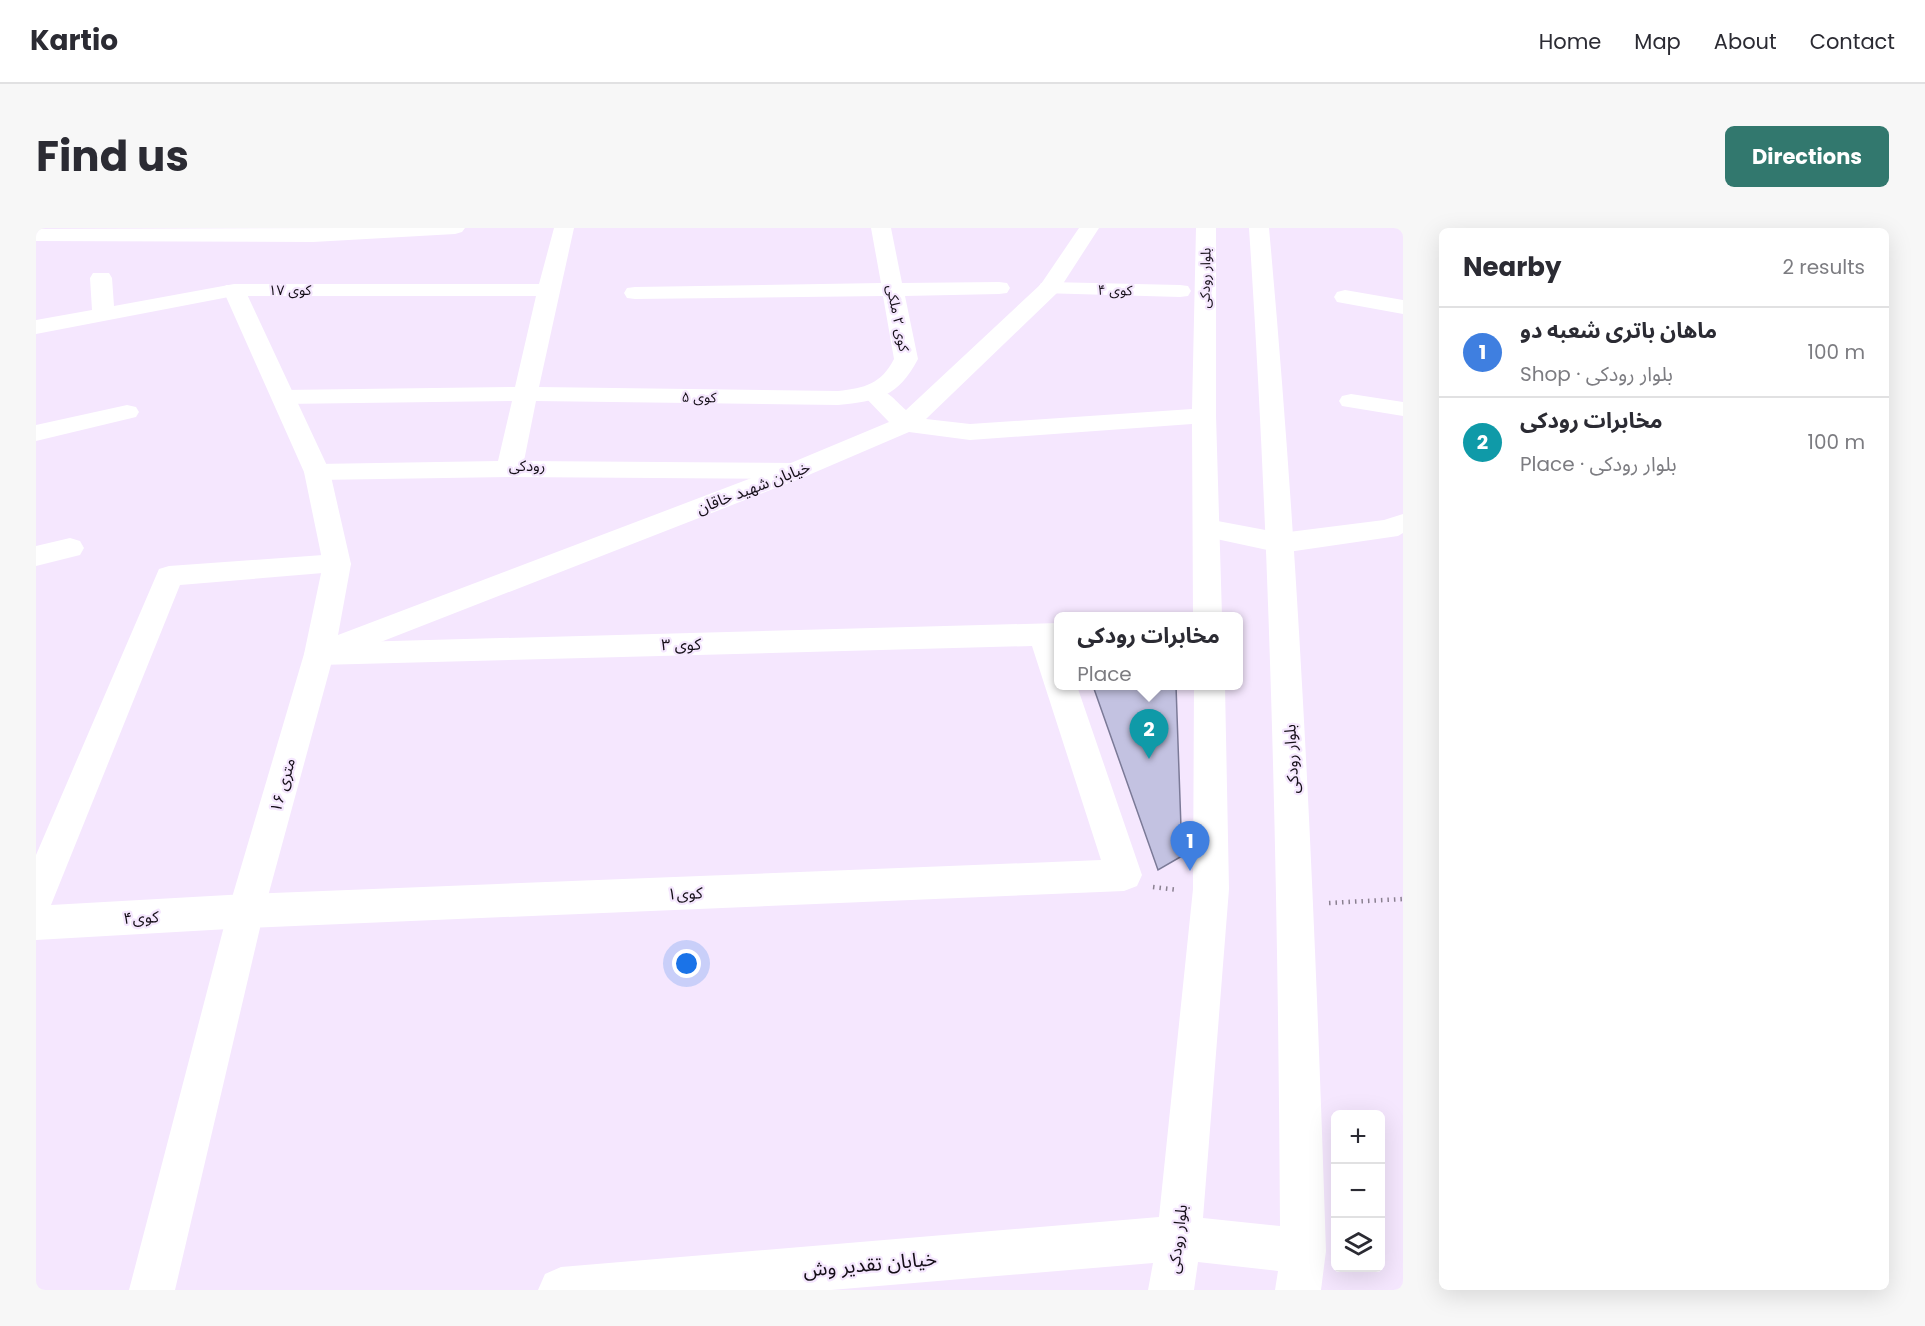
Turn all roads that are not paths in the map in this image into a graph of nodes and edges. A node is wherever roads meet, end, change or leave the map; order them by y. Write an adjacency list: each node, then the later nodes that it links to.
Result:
1 (455, 228): 7 (street)
2 (564, 228): 12 (street)
3 (881, 228): 13 (street, کوی ۲ ملکی)
4 (1089, 228): 10 (street)
5 (1206, 228): 26 (street, بلوار رودکی)
6 (1259, 228): 34 (street, بلوار رودکی)
7 (36, 235)
8 (101, 278): 18 (street)
9 (999, 288): 13 (street)
10 (1049, 288): 14 (street, کوی ۴); 27 (street)
11 (234, 290): 12 (street, کوی ۱۷); 18 (street, کوی ۱۷); 22 (street, ۱۶ متری)
12 (548, 290): 20 (street)
13 (893, 291): 15 (street); 21 (street, کوی ۲ ملکی)
14 (1180, 291)
15 (634, 293)
16 (1345, 297): 17 (street)
17 (1403, 307)
18 (104, 316): 19 (street, کوی ۱۷)
19 (36, 327)
20 (525, 394): 21 (street, کوی ۵); 22 (street, کوی ۵); 29 (street)
21 (874, 394): 27 (street)
22 (283, 397): 31 (street, ۱۶ متری)
23 (1351, 401): 24 (street)
24 (1403, 409)
25 (127, 412): 28 (street)
26 (1204, 416): 27 (street); 32 (street, بلوار رودکی)
27 (906, 423): 30 (street, خیابان شهید خاقان)
28 (36, 433)
29 (509, 469): 30 (street); 31 (street)
30 (795, 471): 41 (street, خیابان شهید خاقان)
31 (317, 472): 37 (street, ۱۶ متری)
32 (1207, 528): 34 (street); 38 (street, بلوار رودکی)
33 (1398, 530): 34 (street)
34 (1281, 543): 48 (street, بلوار رودکی)
35 (70, 548): 36 (street)
36 (36, 556)
37 (338, 564): 41 (street, ۱۶ متری); 44 (street)
38 (1208, 612)
39 (1051, 635): 40 (street); 41 (street, کوی ۳)
40 (1054, 652)
41 (319, 654): 45 (street, ۱۶ متری)
42 (1061, 690): 45 (street, کوی۱)
43 (1209, 690): 47 (street, بلوار رودکی)
44 (40, 881)
45 (246, 911): 46 (street, کوی۴); 49 (street, ۱۶ متری)
46 (36, 923)
47 (1179, 1238): 48 (street, خیابان تقدیر وش); 50 (street, خیابان تقدیر وش); 51 (street, بلوار رودکی)
48 (1301, 1271)
49 (152, 1290)
50 (561, 1290)
51 (1171, 1290)

